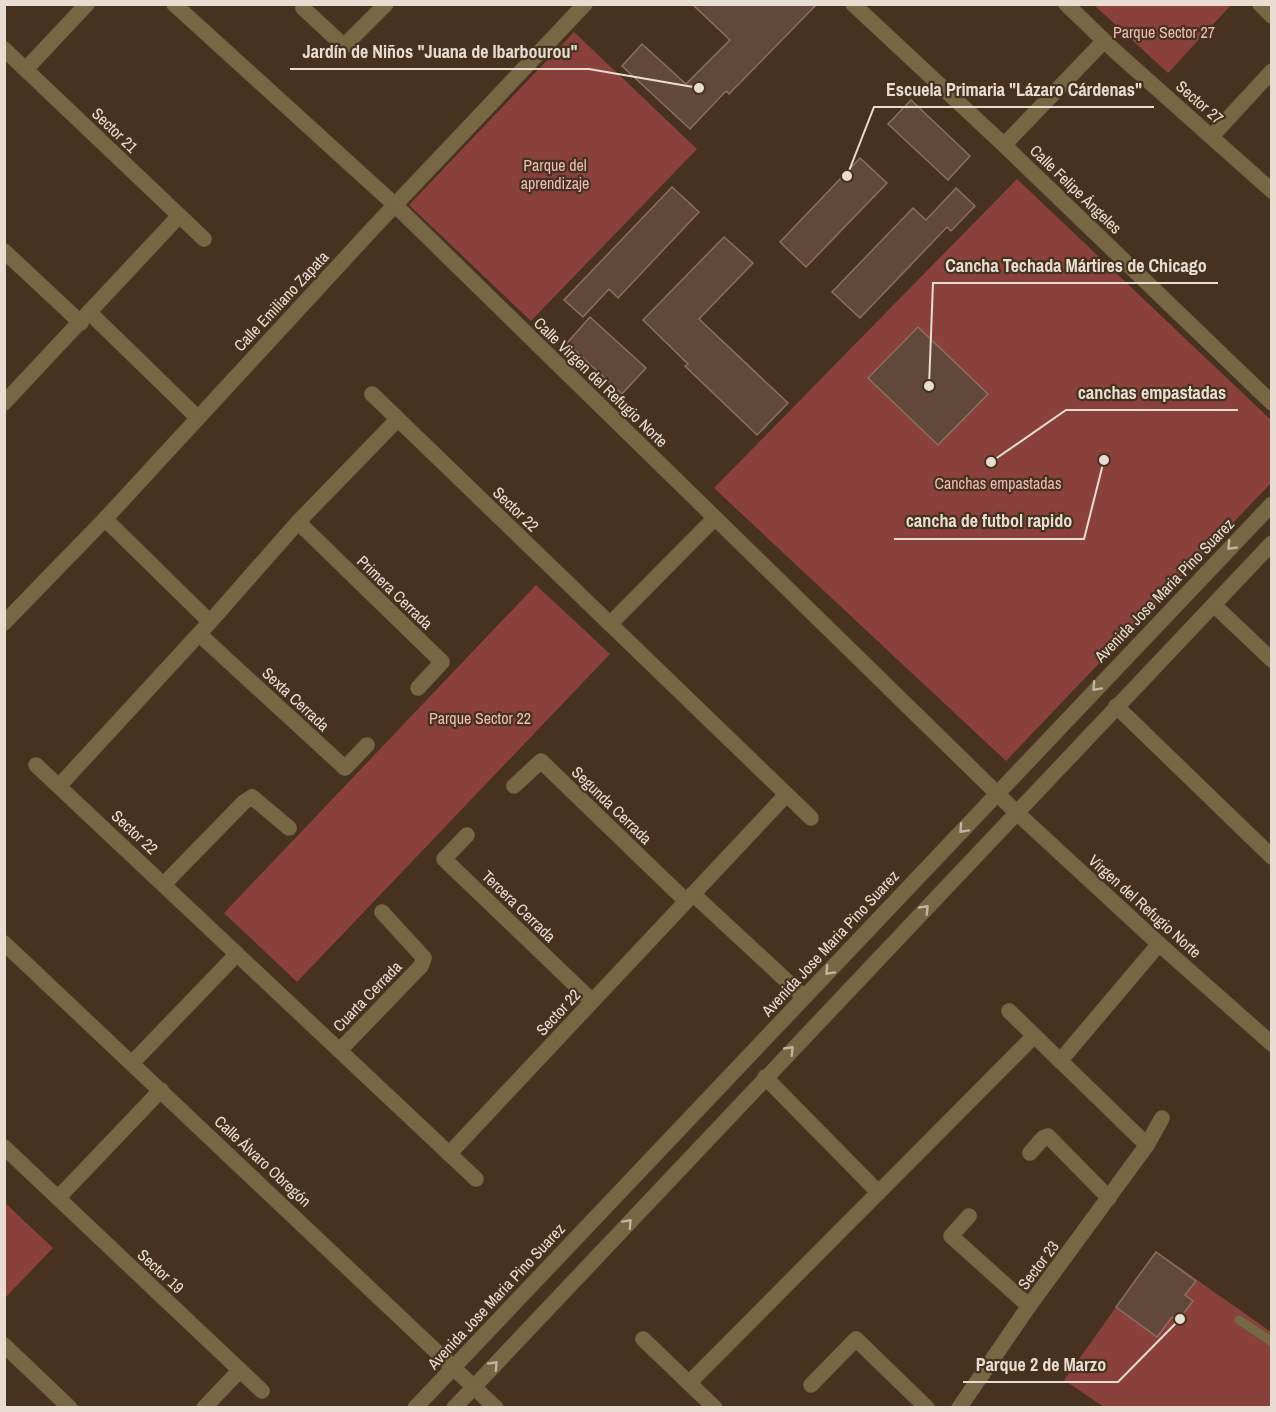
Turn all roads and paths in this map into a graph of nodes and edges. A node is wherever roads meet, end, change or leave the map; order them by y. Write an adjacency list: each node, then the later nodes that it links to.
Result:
1 (87, 4): 12 (street)
2 (386, 4): 8 (street)
3 (585, 4): 17 (street, Calle Emiliano Zapata)
4 (853, 4): 15 (street, Calle Felipe Ángeles)
5 (1066, 4): 10 (street, Sector 27)
6 (1260, 4): 9 (street)
7 (184, 8): 17 (street, Calle Virgen del Refugio Norte)
8 (303, 8)
9 (1272, 16)
10 (1104, 41): 14 (street, Sector 27); 15 (street)
11 (4, 49): 12 (street, Sector 21)
12 (26, 69): 18 (street, Sector 21)
13 (1272, 71): 14 (street)
14 (1212, 136): 16 (street, Sector 27)
15 (1004, 145): 24 (street, Calle Felipe Ángeles)
16 (1272, 191)
17 (395, 206): 25 (street, Calle Emiliano Zapata); 29 (street, Calle Virgen del Refugio Norte)
18 (179, 216): 19 (street, Sector 21); 21 (street)
19 (204, 239)
20 (4, 251): 21 (street)
21 (85, 317): 23 (street); 25 (street)
22 (372, 394): 26 (street, Sector 22)
23 (4, 403)
24 (1272, 403)
25 (198, 418): 28 (street, Calle Emiliano Zapata)
26 (398, 419): 30 (street); 35 (street, Sector 22)
27 (1272, 504): 44 (street, Avenida Jose Maria Pino Suarez, one-way to 44)
28 (105, 519): 33 (street, Calle Emiliano Zapata); 34 (street)
29 (714, 519): 35 (street); 44 (street, Calle Virgen del Refugio Norte)
30 (298, 522): 34 (street); 38 (street, Primera Cerrada)
31 (1272, 543): 32 (street)
32 (1214, 605): 37 (street); 39 (street)
33 (4, 622)
34 (210, 622): 36 (street)
35 (610, 624): 45 (street, Sector 22)
36 (199, 634): 40 (street, Sexta Cerrada); 42 (street)
37 (1272, 660)
38 (418, 688)
39 (1116, 706): 46 (street); 50 (street)
40 (367, 745)
41 (36, 765): 42 (street, Sector 22)
42 (59, 786): 51 (street, Sector 22)
43 (513, 786): 52 (street, Segunda Cerrada)
44 (996, 794): 46 (street, Virgen del Refugio Norte); 57 (street, Avenida Jose Maria Pino Suarez, one-way to 57)
45 (786, 795): 47 (street, Sector 22); 52 (street, Sector 22)
46 (1017, 813): 55 (street, Virgen del Refugio Norte); 65 (street, one-way to 46)
47 (811, 818)
48 (289, 828): 51 (street)
49 (467, 835): 58 (street, Tercera Cerrada)
50 (1272, 857)
51 (164, 884): 56 (street, Sector 22)
52 (689, 897): 57 (street); 58 (street, Sector 22)
53 (382, 912): 62 (street, Cuarta Cerrada)
54 (4, 943): 64 (street, Calle Álvaro Obregón)
55 (1159, 944): 61 (street, Virgen del Refugio Norte); 63 (street)
56 (237, 954): 62 (street, Sector 22); 64 (street)
57 (804, 997): 82 (street, Avenida Jose Maria Pino Suarez)
58 (592, 1001): 71 (street, Sector 22)
59 (1009, 1011): 60 (street)
60 (1034, 1036): 63 (street); 73 (street)
61 (1272, 1044)
62 (340, 1050): 71 (street, Sector 22)
63 (1060, 1061): 68 (street)
64 (133, 1062): 66 (street, Calle Álvaro Obregón)
65 (765, 1077): 73 (street); 86 (street, one-way to 65)
66 (161, 1090): 74 (street); 82 (street, Calle Álvaro Obregón)
67 (1162, 1118): 68 (street, Sector 23)
68 (1147, 1145): 75 (street, Sector 23)
69 (4, 1147): 74 (street, Sector 19)
70 (1030, 1153): 75 (street)
71 (449, 1154): 72 (street, Sector 22)
72 (476, 1179)
73 (877, 1191): 84 (street)
74 (58, 1198): 83 (street, Sector 19)
75 (1109, 1198): 77 (street, Sector 23)
76 (969, 1216): 77 (street)
77 (1029, 1306): 95 (street, Sector 23)
78 (1239, 1320): 80 (lane)
79 (643, 1339): 84 (street)
80 (1272, 1342)
81 (4, 1345): 88 (street)
82 (453, 1367): 86 (street, Calle Álvaro Obregón); 90 (street, Avenida Jose Maria Pino Suarez)
83 (240, 1370): 87 (street, Sector 19); 89 (street)
84 (689, 1383): 93 (street)
85 (812, 1385): 94 (street)
86 (474, 1386): 91 (street); 92 (street, Calle Álvaro Obregón)
87 (262, 1391)
88 (70, 1407)
89 (204, 1407)
90 (415, 1407)
91 (454, 1407)
92 (496, 1407)
93 (715, 1407)
94 (927, 1407)
95 (959, 1407)

